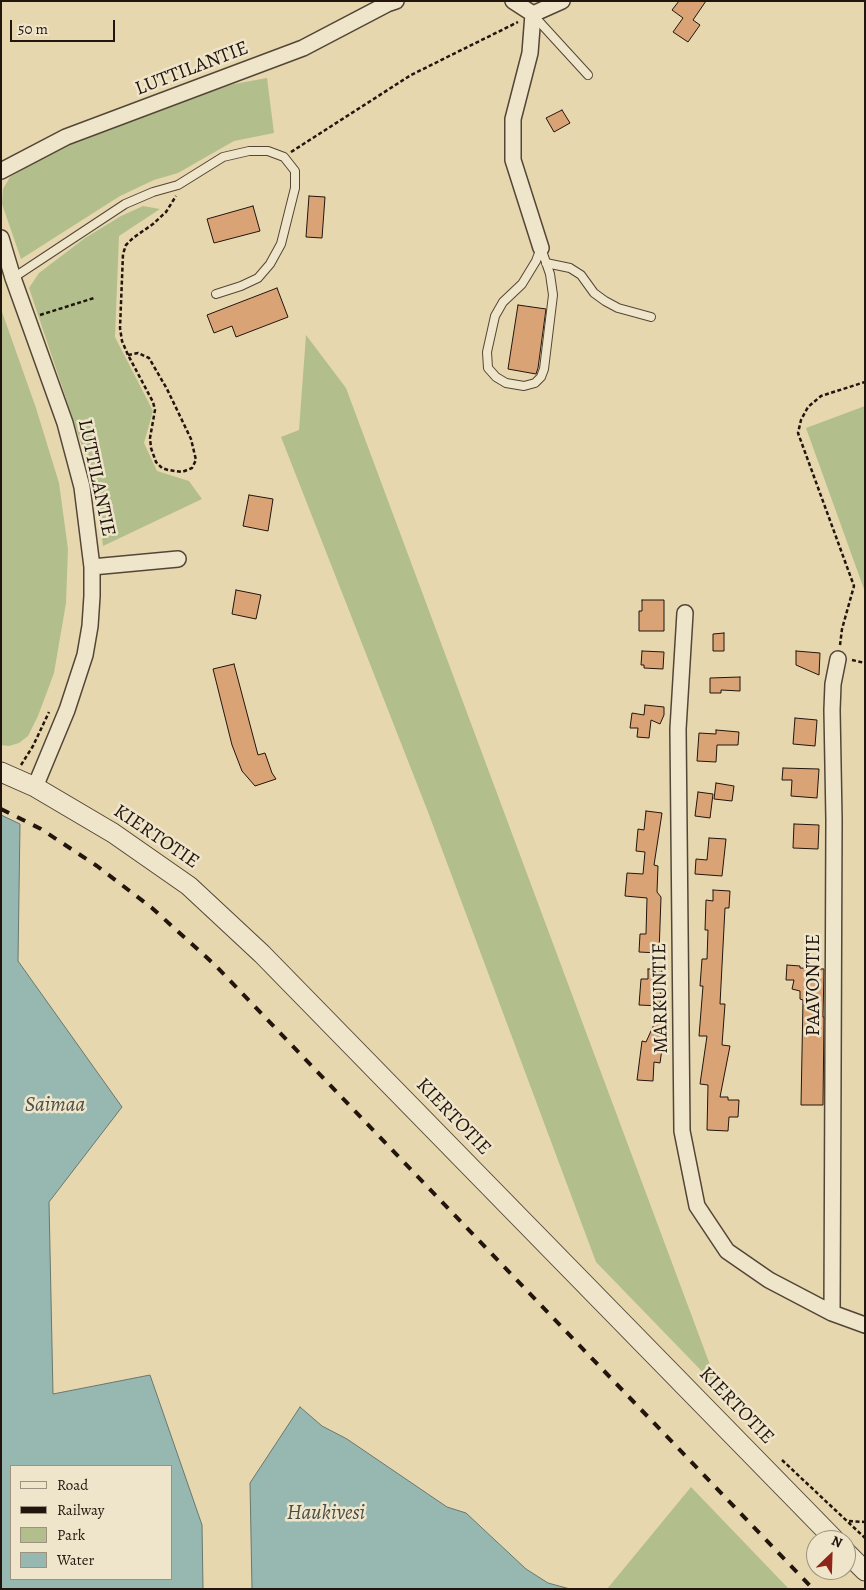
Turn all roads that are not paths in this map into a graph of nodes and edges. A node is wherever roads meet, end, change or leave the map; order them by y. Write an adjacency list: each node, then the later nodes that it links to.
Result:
1 (396, 1): 6 (street, LUTTILANTIE)
2 (513, 1): 4 (street)
3 (562, 1): 4 (street)
4 (533, 14): 5 (lane); 8 (street)
5 (588, 75)
6 (1, 171)
7 (1, 238): 10 (street, LUTTILANTIE)
8 (541, 248): 9 (lane); 9 (lane)
9 (546, 263): 12 (lane)
10 (13, 278): 11 (lane); 14 (street, LUTTILANTIE)
11 (216, 294)
12 (651, 318)
13 (178, 559): 14 (street)
14 (92, 567): 18 (street, LUTTILANTIE)
15 (685, 613): 19 (street, MARKUNTIE)
16 (838, 659): 19 (street, PAAVONTIE)
17 (1, 772): 18 (street, KIERTOTIE)
18 (35, 787): 21 (street, KIERTOTIE)
19 (832, 1313): 20 (street, MARKUNTIE)
20 (865, 1325)
21 (825, 1530)
22 (856, 1562): 23 (street)
23 (865, 1571)

